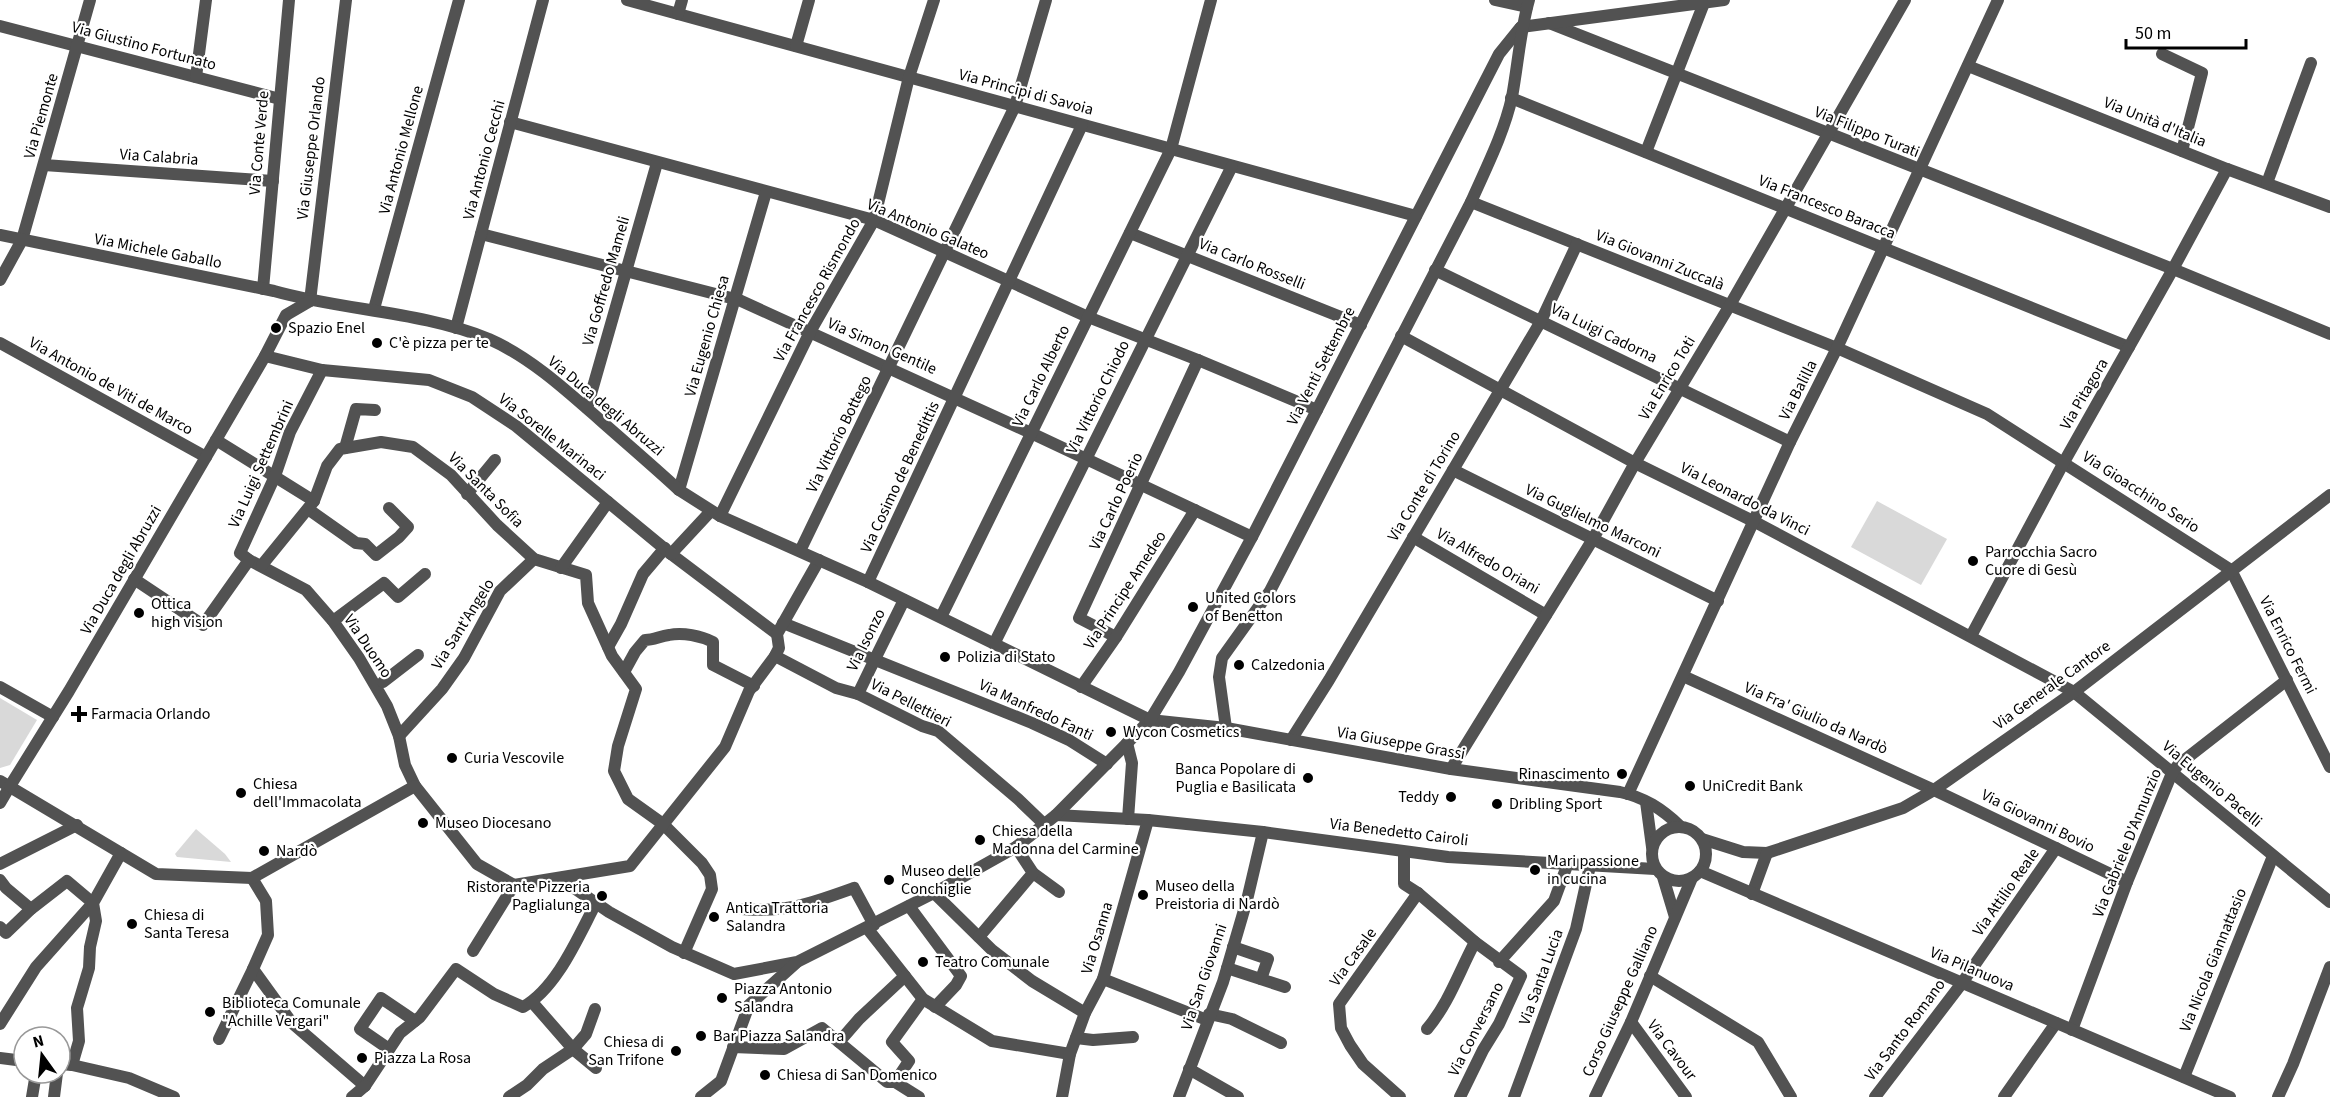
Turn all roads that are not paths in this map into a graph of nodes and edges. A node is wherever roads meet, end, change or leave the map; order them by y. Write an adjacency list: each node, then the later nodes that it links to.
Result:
1 (90, 0): 23 (street, Via Piemonte)
2 (206, 0): 29 (street)
3 (290, 0): 32 (street, Via Conte Verde)
4 (346, 0): 68 (street, Via Giuseppe Orlando)
5 (459, 0): 70 (street, Via Antonio Mellone)
6 (543, 0): 34 (street, Via Antonio Cecchi)
7 (627, 0): 19 (street, Via Principi di Savoia)
8 (682, 0): 19 (street)
9 (808, 0): 24 (street)
10 (934, 0): 30 (street, Via Francesco Rismondo)
11 (1046, 0): 33 (street, Via Vittorio Bottego)
12 (1211, 0): 37 (street, Via Carlo Alberto)
13 (1495, 0): 18 (street)
14 (1724, 0): 17 (street)
15 (1905, 0): 36 (street, Via Enrico Toti)
16 (1998, 0): 27 (street, Via Balilla)
17 (1704, 3): 20 (street); 28 (street)
18 (1528, 4): 22 (street, Via Venti Settembre)
19 (678, 14): 24 (street, Via Principi di Savoia)
20 (1549, 22): 22 (street); 28 (street, Via Filippo Turati)
21 (0, 26): 23 (street, Via Giustino Fortunato)
22 (1521, 27): 31 (street, Via Venti Settembre); 51 (street, Via Venti Settembre)
23 (78, 46): 29 (street, Via Giustino Fortunato); 41 (street, Via Piemonte)
24 (796, 46): 30 (street, Via Principi di Savoia)
25 (2162, 54): 38 (street)
26 (2311, 63): 46 (street)
27 (1968, 66): 38 (street, Via Unità d'Italia); 44 (street, Via Balilla)
28 (1677, 73): 36 (street, Via Filippo Turati); 39 (street)
29 (196, 77): 32 (street, Via Giustino Fortunato)
30 (909, 77): 33 (street, Via Principi di Savoia); 52 (street, Via Francesco Rismondo)
31 (1511, 98): 39 (street, Via Francesco Baracca); 48 (street, Via Venti Settembre)
32 (280, 99): 45 (street, Via Conte Verde)
33 (1015, 106): 35 (street, Via Principi di Savoia); 59 (street, Via Vittorio Bottego)
34 (510, 122): 40 (street, Via Antonio Galateo); 54 (street, Via Antonio Cecchi)
35 (1082, 125): 37 (street, Via Principi di Savoia); 65 (street, Via Cosimo de Benedittis)
36 (1829, 134): 44 (street, Via Filippo Turati); 50 (street, Via Enrico Toti)
37 (1171, 149): 42 (street, Via Principi di Savoia); 53 (street, Via Carlo Alberto)
38 (2182, 151): 43 (street, Via Unità d'Italia)
39 (1646, 152): 50 (street, Via Francesco Baracca)
40 (657, 163): 47 (street, Via Antonio Galateo); 63 (street, Via Goffredo Mameli)
41 (44, 165): 45 (street, Via Calabria); 56 (street, Via Piemonte)
42 (1232, 166): 51 (street, Via Principi di Savoia); 60 (street, Via Vittorio Chiodo)
43 (2227, 169): 46 (street, Via Unità d'Italia); 61 (street, Via Pitagora)
44 (1920, 170): 58 (street, Via Balilla); 61 (street, Via Filippo Turati)
45 (273, 181): 66 (street, Via Conte Verde)
46 (2267, 183): 49 (street, Via Unità d'Italia)
47 (766, 192): 52 (street, Via Antonio Galateo); 67 (street, Via Eugenio Chiesa)
48 (1471, 201): 57 (street, Via Giovanni Zuccalà); 62 (street, Via Venti Settembre)
49 (2330, 207)
50 (1785, 209): 58 (street, Via Francesco Baracca); 69 (street, Via Enrico Toti)
51 (1416, 216): 73 (street, Via Venti Settembre)
52 (874, 220): 59 (street, Via Antonio Galateo); 75 (street, Via Francesco Rismondo)
53 (1130, 233): 60 (street, Via Carlo Rosselli); 71 (street, Via Carlo Alberto)
54 (481, 234): 63 (street, Via Simon Gentile); 74 (street, Via Antonio Cecchi)
55 (0, 235): 56 (street, Via Michele Gaballo)
56 (22, 240): 64 (street, Via Piemonte); 66 (street, Via Michele Gaballo)
57 (1577, 244): 69 (street, Via Giovanni Zuccalà); 72 (street, Via Conte di Torino)
58 (1884, 248): 80 (street, Via Francesco Baracca); 81 (street, Via Balilla)
59 (945, 251): 65 (street, Via Antonio Galateo); 84 (street, Via Vittorio Bottego)
60 (1187, 256): 73 (street, Via Carlo Rosselli); 78 (street, Via Vittorio Chiodo)
61 (2173, 269): 76 (street, Via Filippo Turati); 80 (street, Via Pitagora)
62 (1435, 270): 72 (street, Via Luigi Cadorna); 77 (street, Via Venti Settembre)
63 (627, 271): 67 (street, Via Simon Gentile); 89 (street, Via Goffredo Mameli)
64 (0, 279)
65 (1009, 283): 71 (street, Via Antonio Galateo); 88 (street, Via Cosimo de Benedittis)
66 (263, 289): 68 (street, Via Michele Gaballo)
67 (735, 298): 75 (street, Via Simon Gentile); 104 (street, Via Eugenio Chiesa)
68 (310, 301): 70 (street, Via Duca degli Abruzzi); 82 (street, Via Duca degli Abruzzi)
69 (1730, 305): 81 (street, Via Giovanni Zuccalà); 86 (street, Via Enrico Toti)
70 (374, 309): 74 (street, Via Duca degli Abruzzi)
71 (1089, 317): 78 (street, Via Antonio Galateo); 92 (street, Via Carlo Alberto)
72 (1541, 321): 86 (street, Via Luigi Cadorna); 87 (street, Via Conte di Torino)
73 (1361, 325): 91 (street, Via Venti Settembre)
74 (456, 328): 89 (street, Via Duca degli Abruzzi)
75 (810, 332): 84 (street, Via Simon Gentile); 111 (street, Via Francesco Rismondo)
76 (2330, 334)
77 (1401, 336): 87 (street, Via Leonardo da Vinci); 151 (street, Via Venti Settembre)
78 (1146, 339): 83 (street, Via Antonio Galateo); 97 (street, Via Vittorio Chiodo)
79 (0, 343): 96 (street, Via Antonio de Viti de Marco)
80 (2129, 347): 99 (street, Via Pitagora)
81 (1837, 348): 94 (street, Via Balilla); 99 (street, Via Gioacchino Serio)
82 (265, 356): 85 (street, Via Sorelle Marinaci); 93 (street, Via Duca degli Abruzzi)
83 (1198, 360): 91 (street, Via Antonio Galateo); 103 (street, Via Carlo Poerio)
84 (889, 367): 88 (street, Via Simon Gentile); 117 (street, Via Vittorio Bottego)
85 (322, 370): 102 (street, Via Luigi Settembrini); 107 (street, Via Sorelle Marinaci)
86 (1680, 388): 94 (street, Via Luigi Cadorna); 100 (street, Via Enrico Toti)
87 (1501, 389): 100 (street, Via Leonardo da Vinci); 101 (street, Via Conte di Torino)
88 (956, 398): 92 (street, Via Simon Gentile); 126 (street, Via Cosimo de Benedittis)
89 (587, 408): 104 (street, Via Duca degli Abruzzi)
90 (375, 410): 95 (street)
91 (1317, 410): 113 (street, Via Venti Settembre)
92 (1031, 433): 97 (street, Via Simon Gentile); 130 (street, Via Carlo Alberto)
93 (216, 440): 96 (street, Via Duca degli Abruzzi); 102 (street)
94 (1790, 442): 112 (street, Via Balilla)
95 (345, 448): 105 (street, Via Santa Sofia); 108 (street)
96 (206, 457): 125 (street, Via Duca degli Abruzzi)
97 (1086, 459): 103 (street, Via Simon Gentile); 135 (street, Via Vittorio Chiodo)
98 (495, 460): 105 (street)
99 (2064, 462): 123 (street, Via Gioacchino Serio); 133 (street, Via Pitagora)
100 (1635, 463): 112 (street, Via Leonardo da Vinci); 115 (street, Via Enrico Toti)
101 (1454, 470): 114 (street, Via Conte di Torino); 115 (street, Via Guglielmo Marconi)
102 (274, 476): 108 (street); 119 (street, Via Luigi Settembrini)
103 (1142, 485): 110 (street, Via Simon Gentile); 134 (street, Via Carlo Poerio)
104 (679, 490): 111 (street, Via Duca degli Abruzzi)
105 (467, 494): 118 (street, Via Santa Sofia)
106 (2330, 495): 123 (street, Via Generale Cantore)
107 (608, 502): 116 (street, Via Sorelle Marinaci); 122 (street)
108 (311, 505): 109 (street); 121 (street)
109 (389, 508)
110 (1195, 510): 113 (street, Via Simon Gentile); 134 (street, Via Principe Amedeo)
111 (715, 513): 116 (street, Via Francesco Rismondo); 117 (street, Via Duca degli Abruzzi)
112 (1755, 522): 128 (street, Via Balilla); 133 (street, Via Leonardo da Vinci)
113 (1252, 537): 150 (street, Via Venti Settembre)
114 (1413, 537): 129 (street, Via Alfredo Oriani); 153 (street, Via Conte di Torino)
115 (1593, 539): 128 (street, Via Guglielmo Marconi); 129 (street, Via Enrico Toti)
116 (668, 551): 132 (street, Via Sorelle Marinaci); 136 (street, Via Francesco Rismondo)
117 (800, 551): 120 (street, Via Duca degli Abruzzi)
118 (534, 559): 122 (street); 152 (street, Via Sant'Angelo)
119 (249, 560): 121 (street, Via Duomo); 125 (street)
120 (819, 560): 126 (street, Via Duca degli Abruzzi); 132 (street)
121 (262, 565): 131 (street, Via Duomo)
122 (561, 568): 136 (street)
123 (2231, 570): 142 (street, Via Enrico Fermi); 147 (street, Via Generale Cantore)
124 (425, 574): 131 (street)
125 (134, 579): 149 (street, Via Duca degli Abruzzi)
126 (868, 582): 127 (street, Via Duca degli Abruzzi)
127 (904, 600): 130 (street, Via Duca degli Abruzzi); 139 (street, Via Isonzo)
128 (1718, 601): 141 (street, Via Balilla)
129 (1546, 615): 157 (street, Via Enrico Toti)
130 (941, 617): 135 (street, Via Duca degli Abruzzi)
131 (333, 621): 143 (street, Via Duomo)
132 (780, 628): 138 (street); 139 (street, Via Manfredo Fanti)
133 (1971, 636): 147 (street, Via Leonardo da Vinci)
134 (1116, 637): 146 (street, Via Principe Amedeo)
135 (994, 644): 146 (street, Via Duca degli Abruzzi)
136 (608, 647): 140 (street)
137 (418, 654): 143 (street)
138 (775, 656): 144 (street); 148 (street, Via Pellettieri)
139 (874, 661): 148 (street, Via Isonzo); 155 (street, Via Manfredo Fanti)
140 (624, 672): 144 (street); 168 (street)
141 (1683, 676): 161 (street, Via Fra' Giulio da Nardò); 162 (street, Via Balilla)
142 (2287, 680): 156 (street, Via Enrico Fermi); 158 (street, Via Gabriele D'Annunzio)
143 (380, 685): 152 (street, Via Duomo)
144 (754, 686): 168 (street)
145 (0, 687): 149 (street)
146 (1082, 687): 150 (street, Via Duca degli Abruzzi)
147 (2074, 692): 158 (street, Via Eugenio Pacelli); 161 (street, Via Generale Cantore)
148 (858, 694): 169 (street, Via Pellettieri)
149 (53, 717): 159 (street, Via Duca degli Abruzzi)
150 (1150, 720): 151 (street, Via Giuseppe Grassi); 154 (street, Via Venti Settembre)
151 (1226, 728): 153 (street, Via Giuseppe Grassi)
152 (399, 736): 160 (street, Via Duomo)
153 (1291, 740): 157 (street, Via Giuseppe Grassi)
154 (1127, 743): 155 (street, Via Venti Settembre); 166 (street)
155 (1107, 764): 165 (street, Via Venti Settembre)
156 (2330, 767)
157 (1451, 769): 162 (street, Via Giuseppe Grassi)
158 (2172, 773): 180 (street, Via Eugenio Pacelli); 190 (street, Via Gabriele D'Annunzio)
159 (5, 783): 164 (street, Via Duca degli Abruzzi); 170 (street)
160 (415, 786): 187 (street); 191 (street, Via Duomo)
161 (1934, 790): 176 (street, Via Giovanni Bovio); 179 (street, Via Generale Cantore)
162 (1628, 794): 163 (street, Via Giuseppe Grassi)
163 (1646, 802): 171 (street, Via Giuseppe Grassi); 174 (street)
164 (0, 803)
165 (1056, 815): 166 (street, Via Benedetto Cairoli); 169 (street, Via Venti Settembre)
166 (1128, 819): 167 (street, Via Benedetto Cairoli)
167 (1148, 820): 172 (street, Via Benedetto Cairoli); 217 (street, Via Osanna)
168 (663, 824): 188 (street); 208 (street)
169 (1044, 824): 175 (street, Via Venti Settembre)
170 (77, 825): 178 (street); 182 (street)
171 (1680, 826): 173 (street); 174 (street)
172 (1263, 832): 177 (street, Via Benedetto Cairoli); 207 (street, Via San Giovanni)
173 (1702, 839): 179 (street); 186 (street)
174 (1652, 847): 184 (street)
175 (1016, 848): 185 (street); 193 (street, Via Venti Settembre)
176 (2056, 848): 190 (street, Via Giovanni Bovio); 219 (street, Via Attilio Reale)
177 (1404, 852): 181 (street, Via Benedetto Cairoli); 194 (street)
178 (121, 853): 187 (street); 197 (street)
179 (1767, 853): 195 (street)
180 (2273, 856): 196 (street, Via Eugenio Pacelli); 246 (street, Via Nicola Giannattasio)
181 (1568, 863): 183 (street, Via Benedetto Cairoli); 211 (street)
182 (0, 864)
183 (1590, 866): 184 (street, Via Benedetto Cairoli); 259 (street, Via Santa Lucia)
184 (1655, 871): 186 (street); 202 (street, Corso Giuseppe Galliano)
185 (1033, 873): 192 (street); 205 (street)
186 (1696, 874): 195 (street, Via Pilanuova); 202 (street, Corso Giuseppe Galliano)
187 (252, 878): 214 (street)
188 (561, 879): 191 (street); 198 (street)
189 (0, 880): 200 (street)
190 (2127, 882): 232 (street, Via Gabriele D'Annunzio)
191 (514, 885): 209 (street)
192 (1059, 892)
193 (934, 893): 199 (street, Via Venti Settembre); 205 (street)
194 (1418, 893): 206 (street); 257 (street, Via Casale)
195 (1752, 894): 219 (street, Via Pilanuova)
196 (2330, 902)
197 (93, 903): 200 (street); 230 (street); 241 (street)
198 (596, 903): 208 (street); 222 (street)
199 (909, 906): 203 (street, Via Venti Settembre); 223 (street)
200 (31, 909): 204 (street)
201 (742, 909): 203 (street)
202 (1675, 918): 216 (street, Corso Giuseppe Galliano)
203 (870, 926): 210 (street, Via Venti Settembre); 215 (street)
204 (0, 927)
205 (979, 937): 225 (street)
206 (1475, 942): 211 (street); 231 (street)
207 (1233, 947): 213 (street, Via San Giovanni); 218 (street)
208 (685, 950): 210 (street)
209 (473, 951)
210 (797, 962): 238 (street)
211 (1499, 962): 258 (street, Via Conversano)
212 (2330, 967): 266 (street)
213 (1227, 968): 218 (street); 226 (street, Via San Giovanni)
214 (254, 969): 235 (street); 248 (street)
215 (905, 976): 221 (street); 236 (street)
216 (1650, 976): 228 (street, Corso Giuseppe Galliano); 262 (street)
217 (1103, 979): 225 (street, Via Osanna); 226 (street)
218 (1261, 979): 220 (street)
219 (1962, 983): 229 (street, Via Pilanuova); 263 (street, Via Santo Romano)
220 (1285, 987)
221 (923, 999): 223 (street); 247 (street)
222 (532, 1002): 227 (street); 240 (street)
223 (935, 1007): 242 (street)
224 (596, 1009): 240 (street)
225 (1085, 1014): 234 (street, Via Osanna)
226 (1208, 1017): 237 (street); 245 (street, Via San Giovanni)
227 (418, 1019): 239 (street); 239 (street)
228 (1631, 1022): 260 (street, Corso Giuseppe Galliano); 261 (street, Via Cavour)
229 (2056, 1023): 232 (street, Via Pilanuova); 264 (street)
230 (0, 1024)
231 (1427, 1029)
232 (2072, 1030): 246 (street, Via Pilanuova)
233 (1133, 1037): 234 (street)
234 (1076, 1038): 242 (street, Via Osanna)
235 (219, 1039)
236 (839, 1042): 238 (street); 247 (street)
237 (1281, 1043)
238 (733, 1047): 252 (street)
239 (389, 1049): 248 (street)
240 (573, 1049): 244 (street); 251 (street)
241 (72, 1053)
242 (1070, 1054): 254 (street, Via Osanna)
243 (72, 1065): 249 (street)
244 (596, 1068)
245 (1189, 1069): 255 (street, Via San Giovanni); 256 (street)
246 (2184, 1077): 265 (street, Via Pilanuova)
247 (895, 1082): 253 (street)
248 (365, 1086): 250 (street)
249 (174, 1097)
250 (352, 1097)
251 (509, 1097)
252 (701, 1097)
253 (919, 1097)
254 (1062, 1097)
255 (1179, 1097)
256 (1238, 1097)
257 (1400, 1097)
258 (1460, 1097)
259 (1514, 1097)
260 (1595, 1097)
261 (1686, 1097)
262 (1791, 1097)
263 (1875, 1097)
264 (2004, 1097)
265 (2230, 1097)
266 (2278, 1097)

